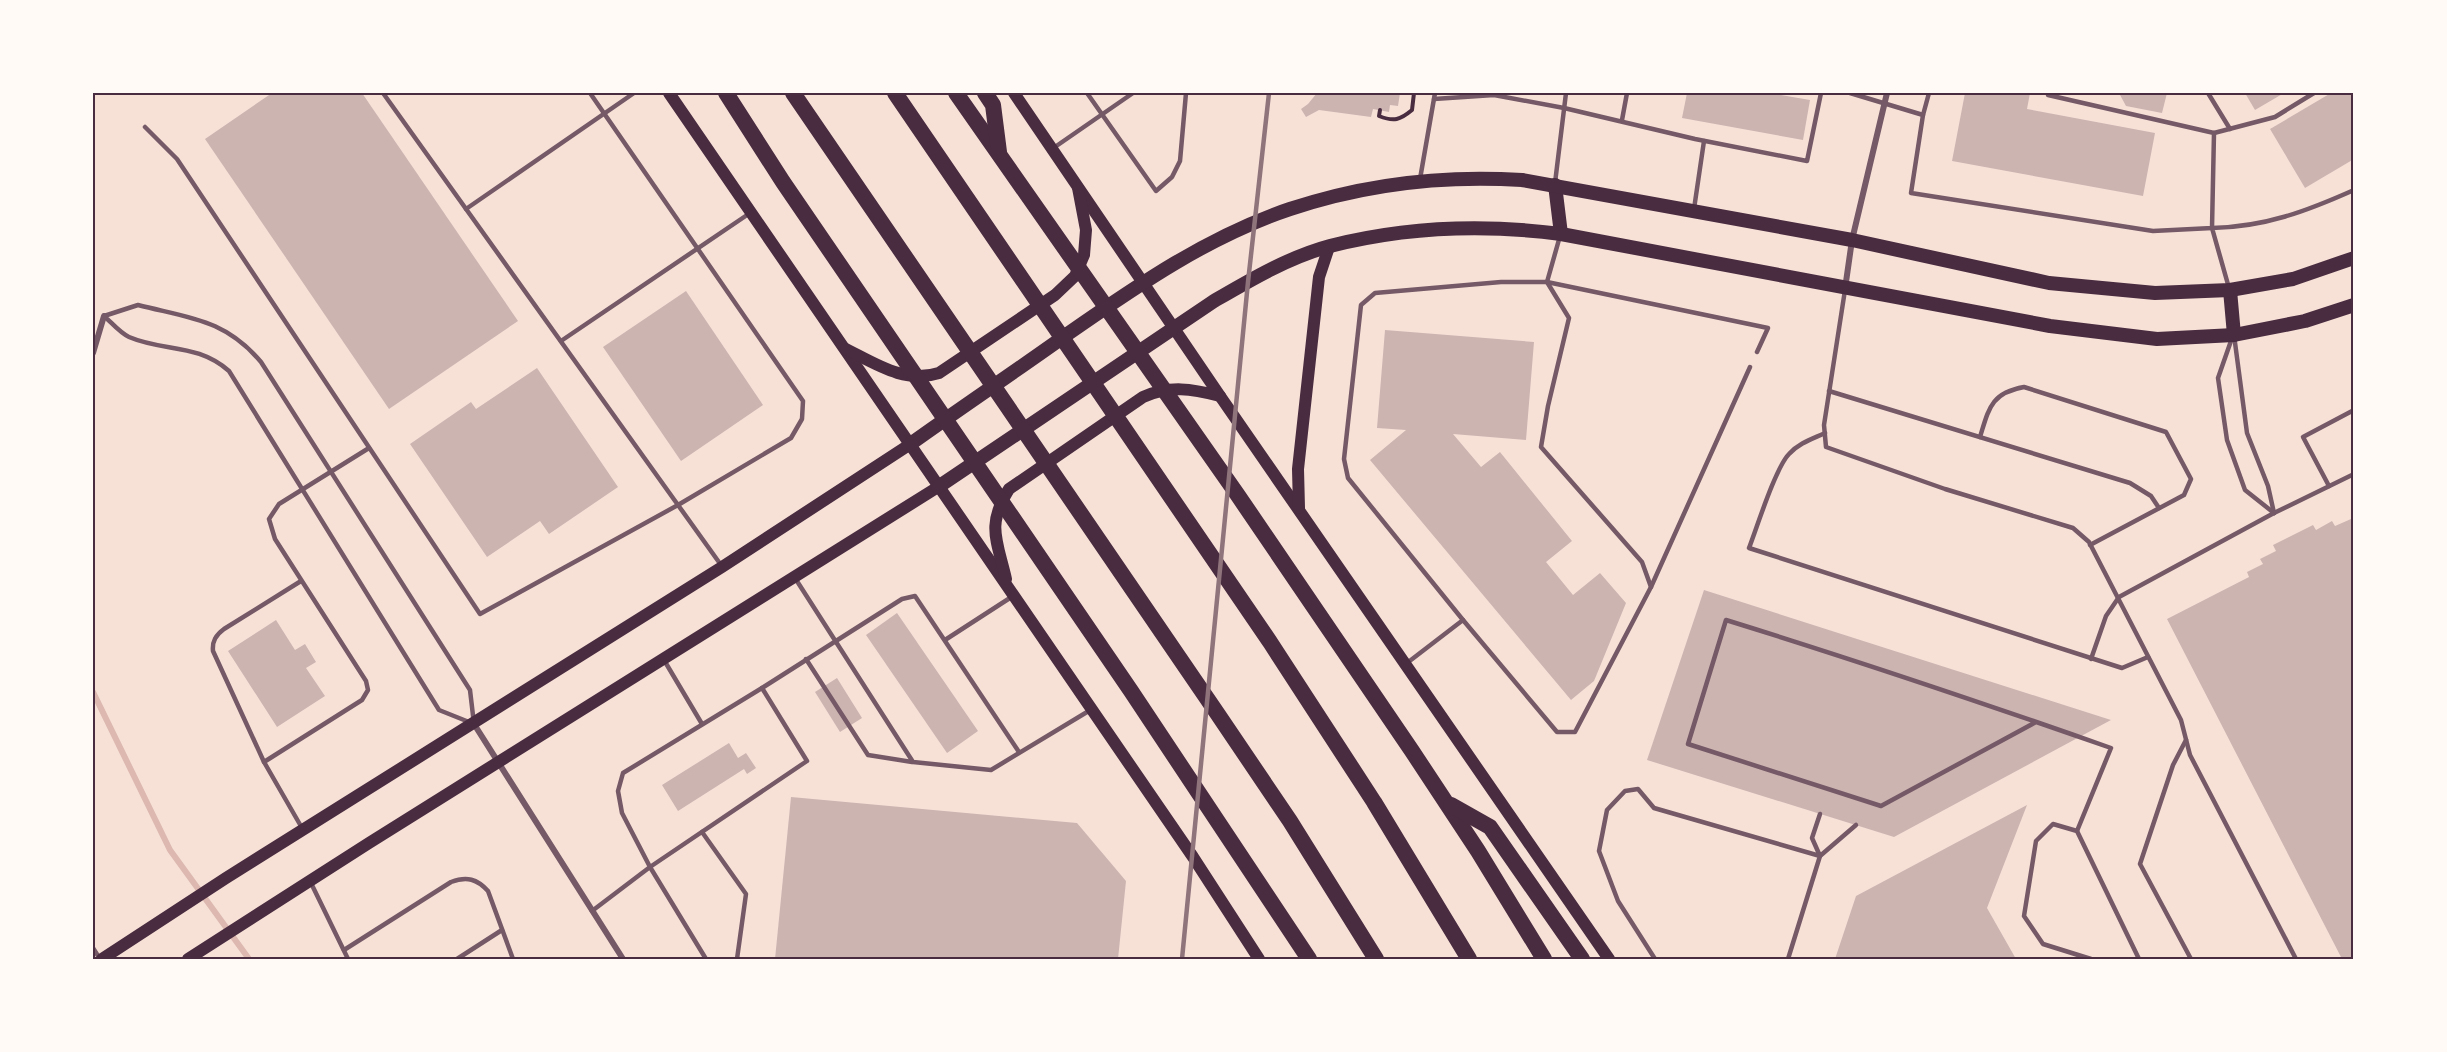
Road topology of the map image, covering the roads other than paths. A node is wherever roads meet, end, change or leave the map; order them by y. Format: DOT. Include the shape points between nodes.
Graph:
graph roads {
  1 [pos="383,93"];
  2 [pos="590,93"];
  3 [pos="634,93"];
  4 [pos="669,93"];
  5 [pos="726,93"];
  6 [pos="793,93"];
  7 [pos="895,93"];
  8 [pos="956,93"];
  9 [pos="985,93"];
  10 [pos="1014,93"];
  11 [pos="1087,93"];
  12 [pos="1133,93"];
  13 [pos="1186,93"];
  14 [pos="1566,93"];
  15 [pos="1628,93"];
  16 [pos="1821,93"];
  17 [pos="1850,93"];
  18 [pos="1887,93"];
  19 [pos="1929,93"];
  20 [pos="2048,93"];
  21 [pos="2208,93"];
  22 [pos="2314,93"];
  23 [pos="1494,94"];
  24 [pos="1434,96"];
  25 [pos="1884,104"];
  26 [pos="1564,108"];
  27 [pos="605,113"];
  28 [pos="1102,114"];
  29 [pos="1923,115"];
  30 [pos="1622,120"];
  31 [pos="145,127"];
  32 [pos="2229,129"];
  33 [pos="2214,133"];
  34 [pos="1704,141"];
  35 [pos="1052,149"];
  36 [pos="999,154"];
  37 [pos="1419,182"];
  38 [pos="1076,183"];
  39 [pos="1555,185"];
  40 [pos="2354,190"];
  41 [pos="466,209"];
  42 [pos="1694,210"];
  43 [pos="751,212"];
  44 [pos="2212,228"];
  45 [pos="1561,234"];
  46 [pos="1852,240"];
  47 [pos="1329,246"];
  48 [pos="698,248"];
  49 [pos="2354,258"];
  50 [pos="1143,282"];
  51 [pos="1547,282"];
  52 [pos="1845,289"];
  53 [pos="2229,290"];
  54 [pos="2354,305"];
  55 [pos="104,316"];
  56 [pos="1174,328"];
  57 [pos="2234,335"];
  58 [pos="561,341"];
  59 [pos="845,349"];
  60 [pos="1757,352"];
  61 [pos="93,353"];
  62 [pos="1750,368"];
  63 [pos="1829,391"];
  64 [pos="1220,396"];
  65 [pos="2354,410"];
  66 [pos="1825,433"];
  67 [pos="1980,437"];
  68 [pos="909,445"];
  69 [pos="369,448"];
  70 [pos="331,472"];
  71 [pos="2354,474"];
  72 [pos="2329,486"];
  73 [pos="938,487"];
  74 [pos="302,488"];
  75 [pos="678,505"];
  76 [pos="2159,508"];
  77 [pos="1299,510"];
  78 [pos="2274,513"];
  79 [pos="2090,545"];
  80 [pos="722,567"];
  81 [pos="795,578"];
  82 [pos="301,581"];
  83 [pos="1651,587"];
  84 [pos="1010,591"];
  85 [pos="2119,597"];
  86 [pos="1463,620"];
  87 [pos="835,640"];
  88 [pos="945,640"];
  89 [pos="2148,657"];
  90 [pos="2091,658"];
  91 [pos="807,659"];
  92 [pos="664,660"];
  93 [pos="1405,664"];
  94 [pos="762,688"];
  95 [pos="1092,709"];
  96 [pos="2036,722"];
  97 [pos="474,724"];
  98 [pos="702,724"];
  99 [pos="2186,740"];
  100 [pos="1019,752"];
  101 [pos="264,762"];
  102 [pos="498,762"];
  103 [pos="913,762"];
  104 [pos="1448,803"];
  105 [pos="1820,814"];
  106 [pos="1856,825"];
  107 [pos="303,830"];
  108 [pos="2077,831"];
  109 [pos="702,832"];
  110 [pos="1820,856"];
  111 [pos="650,867"];
  112 [pos="310,881"];
  113 [pos="592,911"];
  114 [pos="502,930"];
  115 [pos="93,948"];
  116 [pos="344,950"];
  117 [pos="191,957"];
  118 [pos="101,959"];
  119 [pos="348,959"];
  120 [pos="457,959"];
  121 [pos="513,959"];
  122 [pos="622,959"];
  123 [pos="706,959"];
  124 [pos="737,959"];
  125 [pos="1259,959"];
  126 [pos="1309,959"];
  127 [pos="1376,959"];
  128 [pos="1469,959"];
  129 [pos="1544,959"];
  130 [pos="1582,959"];
  131 [pos="1609,959"];
  132 [pos="1655,959"];
  133 [pos="1788,959"];
  134 [pos="2091,959"];
  135 [pos="2139,959"];
  136 [pos="2191,959"];
  137 [pos="2296,959"];
  1 -- 41 [label="lane"];
  2 -- 27 [label="lane"];
  3 -- 27 [label="lane"];
  4 -- 43 [label="main road"];
  5 -- 126 [label="highway"];
  6 -- 127 [label="highway" via="1218,712"];
  7 -- 128 [label="highway" via="1270,642 1392,830"];
  8 -- 36 [label="highway"];
  9 -- 36 [label="highway" via="993,105"];
  10 -- 35 [label="main road"];
  11 -- 28 [label="lane"];
  12 -- 28 [label="lane"];
  13 -- 28 [label="lane" via="1180,161 1172,177 1156,191"];
  14 -- 26 [label="lane"];
  15 -- 30 [label="lane"];
  16 -- 34 [label="lane" via="1807,161"];
  17 -- 25 [label="lane"];
  18 -- 25 [label="street"];
  19 -- 29 [label="lane"];
  20 -- 33 [label="lane"];
  21 -- 32 [label="lane"];
  22 -- 32 [label="lane" via="2275,117"];
  23 -- 24 [label="lane"];
  23 -- 26 [label="lane"];
  24 -- 37 [label="lane"];
  25 -- 29 [label="lane"];
  25 -- 46 [label="street"];
  26 -- 30 [label="lane"];
  26 -- 39 [label="lane"];
  27 -- 41 [label="lane"];
  27 -- 48 [label="lane"];
  28 -- 35 [label="lane"];
  29 -- 44 [label="lane" via="1911,193 2153,231"];
  30 -- 34 [label="lane"];
  31 -- 69 [label="lane" via="177,159"];
  32 -- 33 [label="lane"];
  33 -- 44 [label="lane"];
  34 -- 42 [label="lane"];
  35 -- 38 [label="main road"];
  36 -- 104 [label="highway"];
  37 -- 39 [label="main road" via="1478,177"];
  37 -- 50 [label="main road" via="1377,187 1289,209 1218,239"];
  38 -- 50 [label="main road"];
  38 -- 59 [label="main road" via="1086,230 1084,255 1075,276 1055,295 939,373 925,377 889,370"];
  39 -- 42 [label="main road"];
  39 -- 45 [label="main road"];
  40 -- 44 [label="lane" via="2271,221 2244,228"];
  41 -- 58 [label="lane"];
  42 -- 46 [label="main road"];
  43 -- 48 [label="lane"];
  43 -- 59 [label="main road"];
  44 -- 53 [label="lane"];
  45 -- 47 [label="main road" via="1515,228 1422,230"];
  45 -- 51 [label="lane"];
  45 -- 52 [label="main road"];
  46 -- 52 [label="street"];
  46 -- 53 [label="main road" via="2049,283 2155,293"];
  47 -- 56 [label="main road" via="1248,282"];
  47 -- 77 [label="main road" via="1318,277 1298,468"];
  48 -- 58 [label="lane"];
  48 -- 75 [label="lane" via="803,401 802,419 791,438"];
  49 -- 53 [label="main road" via="2293,279"];
  50 -- 56 [label="main road"];
  50 -- 68 [label="main road"];
  51 -- 60 [label="lane" via="1768,328"];
  51 -- 83 [label="lane" via="1569,318 1541,447 1642,562"];
  51 -- 86 [label="lane" via="1375,293 1361,305 1344,459 1348,478"];
  52 -- 57 [label="main road" via="2050,326 2157,339"];
  52 -- 63 [label="lane"];
  53 -- 57 [label="main road"];
  54 -- 57 [label="main road" via="2305,321"];
  55 -- 61 [label="street"];
  55 -- 70 [label="lane" via="138,305 209,322 236,337 261,362"];
  55 -- 74 [label="lane" via="127,337 202,354 229,371"];
  56 -- 64 [label="main road"];
  56 -- 73 [label="main road"];
  57 -- 78 [label="lane" via="2247,433"];
  57 -- 78 [label="lane" via="2218,378 2227,440 2245,490"];
  58 -- 75 [label="lane"];
  59 -- 68 [label="main road"];
  62 -- 83 [label="lane"];
  63 -- 66 [label="lane"];
  63 -- 67 [label="lane"];
  64 -- 77 [label="main road"];
  64 -- 84 [label="main road" via="1179,388 1143,397 1009,489 993,526"];
  65 -- 72 [label="lane" via="2303,437"];
  66 -- 79 [label="lane" via="1826,447 2073,528"];
  66 -- 90 [label="lane" via="1802,442 1787,454 1749,548"];
  67 -- 76 [label="lane" via="2130,483 2151,496"];
  67 -- 76 [label="lane" via="1998,396 2025,387 2166,432 2191,479 2184,495"];
  68 -- 73 [label="main road"];
  68 -- 80 [label="main road"];
  69 -- 70 [label="lane"];
  69 -- 75 [label="lane" via="480,614"];
  70 -- 74 [label="lane"];
  70 -- 97 [label="lane" via="470,690"];
  71 -- 72 [label="lane"];
  72 -- 78 [label="lane"];
  73 -- 81 [label="main road"];
  73 -- 84 [label="main road"];
  74 -- 82 [label="lane" via="279,504 269,519 275,539"];
  74 -- 97 [label="lane" via="440,710"];
  75 -- 80 [label="lane"];
  76 -- 79 [label="lane"];
  77 -- 93 [label="main road"];
  78 -- 85 [label="lane"];
  79 -- 85 [label="lane"];
  80 -- 97 [label="main road"];
  81 -- 87 [label="lane"];
  81 -- 92 [label="main road"];
  82 -- 101 [label="lane" via="224,629 213,644"];
  82 -- 101 [label="lane" via="366,681 368,690 362,700"];
  83 -- 86 [label="lane" via="1575,732 1557,732"];
  84 -- 88 [label="lane"];
  84 -- 95 [label="main road"];
  85 -- 89 [label="lane"];
  85 -- 90 [label="lane" via="2106,616"];
  86 -- 93 [label="lane"];
  87 -- 88 [label="lane" via="902,599 915,596"];
  87 -- 91 [label="lane"];
  87 -- 103 [label="lane"];
  88 -- 100 [label="lane"];
  89 -- 90 [label="lane" via="2122,668"];
  89 -- 99 [label="lane" via="2181,720"];
  91 -- 94 [label="lane"];
  91 -- 103 [label="lane" via="868,755"];
  92 -- 98 [label="lane"];
  92 -- 102 [label="main road"];
  93 -- 131 [label="main road"];
  94 -- 98 [label="lane"];
  94 -- 109 [label="lane" via="807,761"];
  95 -- 100 [label="lane"];
  95 -- 125 [label="main road"];
  96 -- 96 [label="lane" via="1881,806 1688,744 1726,620"];
  96 -- 108 [label="lane" via="2111,747"];
  97 -- 102 [label="street"];
  97 -- 107 [label="main road"];
  98 -- 111 [label="lane" via="623,773 618,791 622,813"];
  99 -- 136 [label="lane" via="2173,765 2140,864"];
  99 -- 137 [label="lane" via="2190,755"];
  100 -- 103 [label="lane" via="990,770"];
  101 -- 107 [label="lane"];
  102 -- 112 [label="main road"];
  102 -- 113 [label="street"];
  104 -- 129 [label="highway"];
  104 -- 130 [label="highway" via="1491,827"];
  105 -- 110 [label="lane" via="1812,838"];
  106 -- 110 [label="lane"];
  107 -- 118 [label="main road"];
  108 -- 134 [label="lane" via="2053,824 2036,841 2024,916 2043,944"];
  108 -- 135 [label="lane"];
  109 -- 111 [label="lane"];
  109 -- 124 [label="lane" via="746,894"];
  110 -- 132 [label="lane" via="1654,808 1638,789 1625,791 1607,810 1599,852 1618,900"];
  110 -- 133 [label="lane"];
  111 -- 113 [label="lane"];
  111 -- 123 [label="lane"];
  112 -- 116 [label="lane"];
  112 -- 117 [label="main road"];
  113 -- 122 [label="street"];
  114 -- 116 [label="lane" via="488,891 471,878 460,878"];
  114 -- 120 [label="lane"];
  114 -- 121 [label="lane"];
  115 -- 118 [label="lane"];
  116 -- 119 [label="lane"];
}
